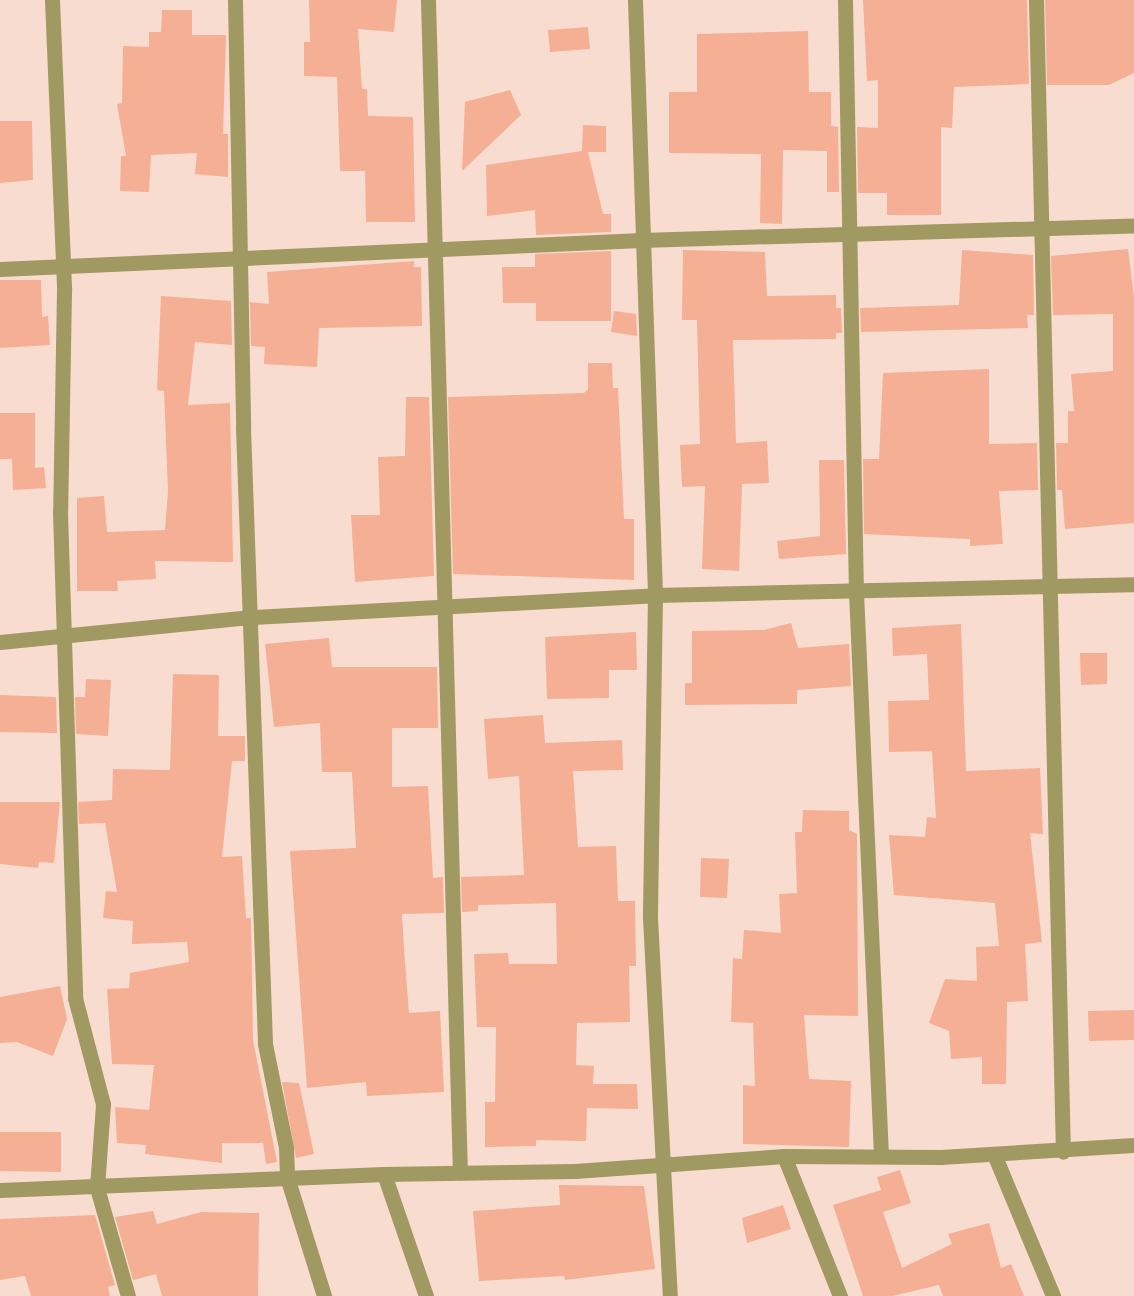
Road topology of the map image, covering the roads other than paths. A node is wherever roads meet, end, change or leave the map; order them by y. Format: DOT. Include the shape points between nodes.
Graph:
graph roads {
  1 [pos="52,0"];
  2 [pos="235,0"];
  3 [pos="428,0"];
  4 [pos="635,0"];
  5 [pos="845,0"];
  6 [pos="1036,0"];
  7 [pos="1134,225"];
  8 [pos="1042,228"];
  9 [pos="850,236"];
  10 [pos="641,240"];
  11 [pos="436,251"];
  12 [pos="240,259"];
  13 [pos="63,266"];
  14 [pos="0,269"];
  15 [pos="1134,584"];
  16 [pos="1048,586"];
  17 [pos="856,592"];
  18 [pos="655,595"];
  19 [pos="443,609"];
  20 [pos="252,617"];
  21 [pos="67,636"];
  22 [pos="0,642"];
  23 [pos="1134,1145"];
  24 [pos="1063,1152"];
  25 [pos="994,1154"];
  26 [pos="881,1155"];
  27 [pos="784,1156"];
  28 [pos="666,1165"];
  29 [pos="460,1173"];
  30 [pos="384,1174"];
  31 [pos="287,1177"];
  32 [pos="97,1188"];
  33 [pos="0,1190"];
  34 [pos="128,1296"];
  35 [pos="324,1296"];
  36 [pos="426,1296"];
  37 [pos="670,1296"];
  38 [pos="840,1296"];
  39 [pos="1052,1296"];
  1 -- 13 [label="street"];
  2 -- 12 [label="street"];
  3 -- 11 [label="street"];
  4 -- 10 [label="street"];
  5 -- 9 [label="street"];
  6 -- 8 [label="street"];
  7 -- 8 [label="street"];
  8 -- 9 [label="street"];
  8 -- 16 [label="street"];
  9 -- 10 [label="street"];
  9 -- 17 [label="street"];
  10 -- 11 [label="street"];
  10 -- 18 [label="street"];
  11 -- 12 [label="street"];
  11 -- 19 [label="street"];
  12 -- 13 [label="street"];
  12 -- 20 [label="street"];
  13 -- 14 [label="street"];
  13 -- 21 [label="street" via="60,512"];
  15 -- 16 [label="street"];
  16 -- 17 [label="street"];
  16 -- 24 [label="street"];
  17 -- 18 [label="street"];
  17 -- 26 [label="street"];
  18 -- 19 [label="street"];
  18 -- 28 [label="street" via="650,918"];
  19 -- 20 [label="street"];
  19 -- 29 [label="street"];
  20 -- 21 [label="street"];
  20 -- 31 [label="street" via="265,1044 286,1147"];
  21 -- 22 [label="street"];
  21 -- 32 [label="street" via="75,998 103,1104"];
  23 -- 24 [label="street"];
  24 -- 25 [label="street"];
  25 -- 26 [label="street"];
  25 -- 39 [label="street"];
  26 -- 27 [label="street"];
  27 -- 28 [label="street"];
  27 -- 38 [label="street"];
  28 -- 29 [label="street"];
  28 -- 37 [label="street"];
  29 -- 30 [label="street"];
  30 -- 31 [label="street"];
  30 -- 36 [label="street"];
  31 -- 32 [label="street"];
  31 -- 35 [label="street"];
  32 -- 33 [label="street"];
  32 -- 34 [label="street"];
}
